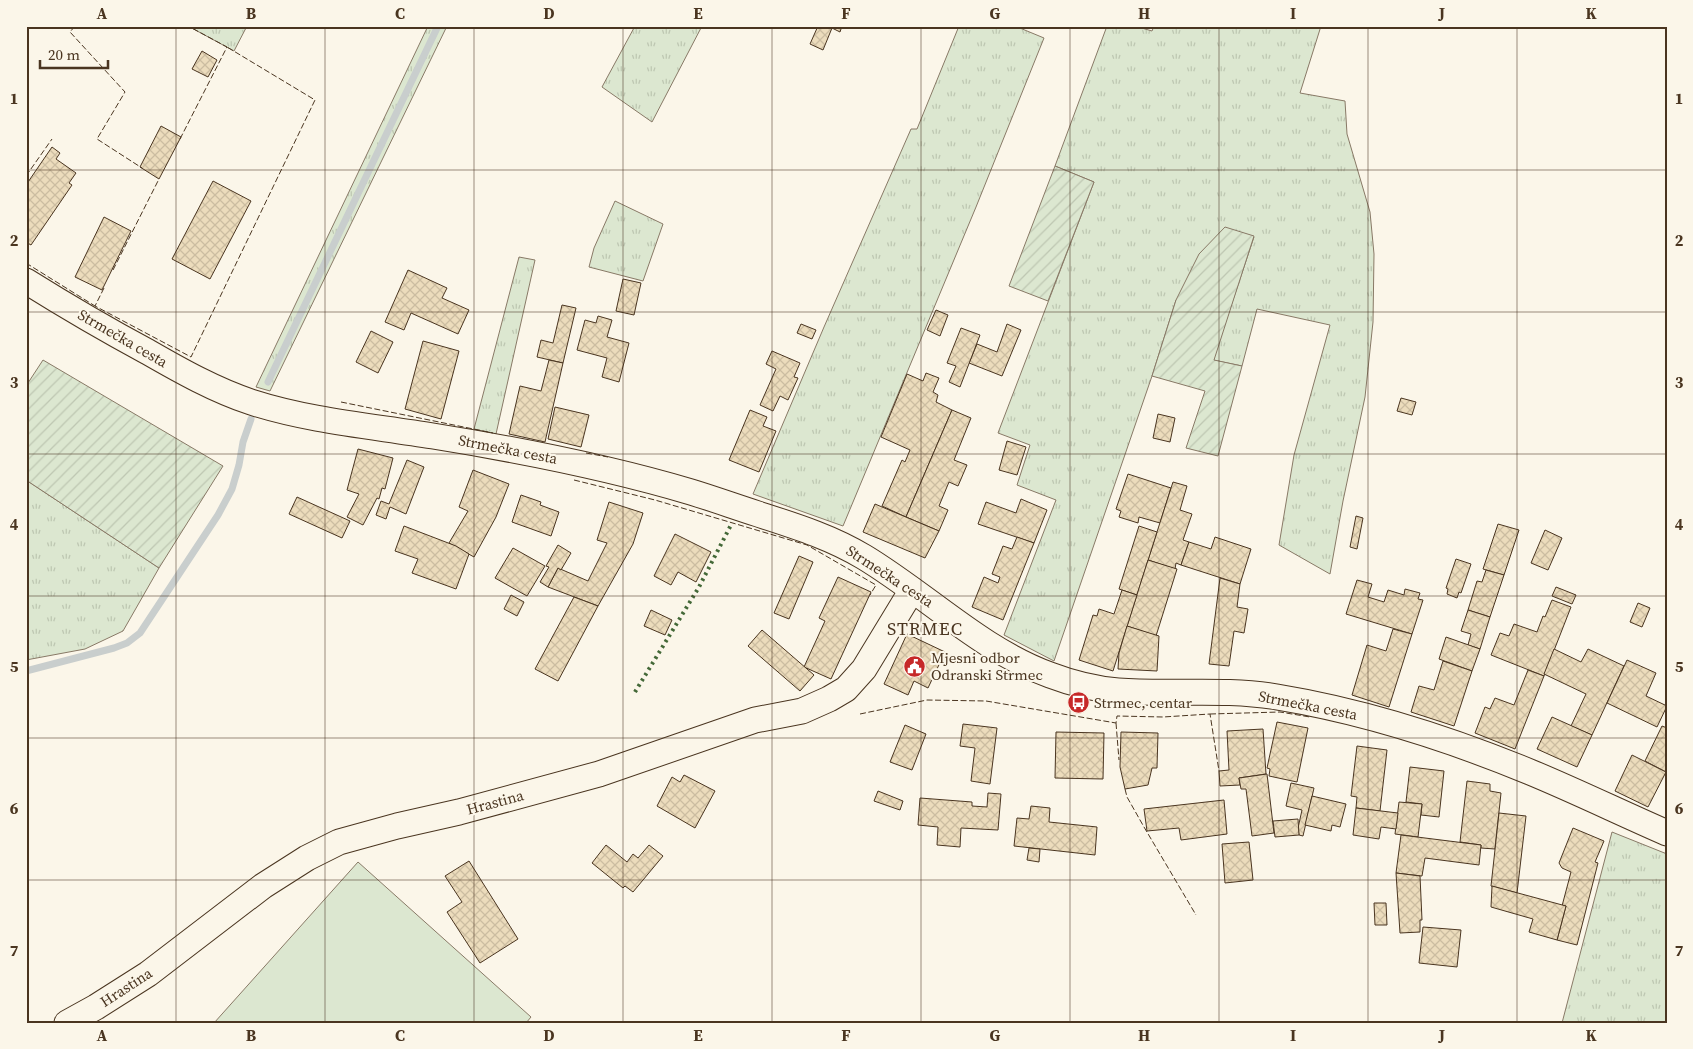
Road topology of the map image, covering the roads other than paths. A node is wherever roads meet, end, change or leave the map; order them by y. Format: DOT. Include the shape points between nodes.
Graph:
graph roads {
  1 [pos="26,281"];
  2 [pos="912,590"];
  3 [pos="1667,833"];
  4 [pos="67,1023"];
  1 -- 2 [label="street, Strmečka cesta" via="179,370 247,401 311,417 552,457 689,492 813,532 867,559"];
  2 -- 3 [label="street, Strmečka cesta" via="978,637 1026,665 1055,677 1114,691 1263,694 1320,705 1418,732 1528,771"];
  2 -- 4 [label="street, Hrastina" via="864,668 846,689 829,699 802,711 755,720 599,774 339,842 263,886 148,974"];
}
